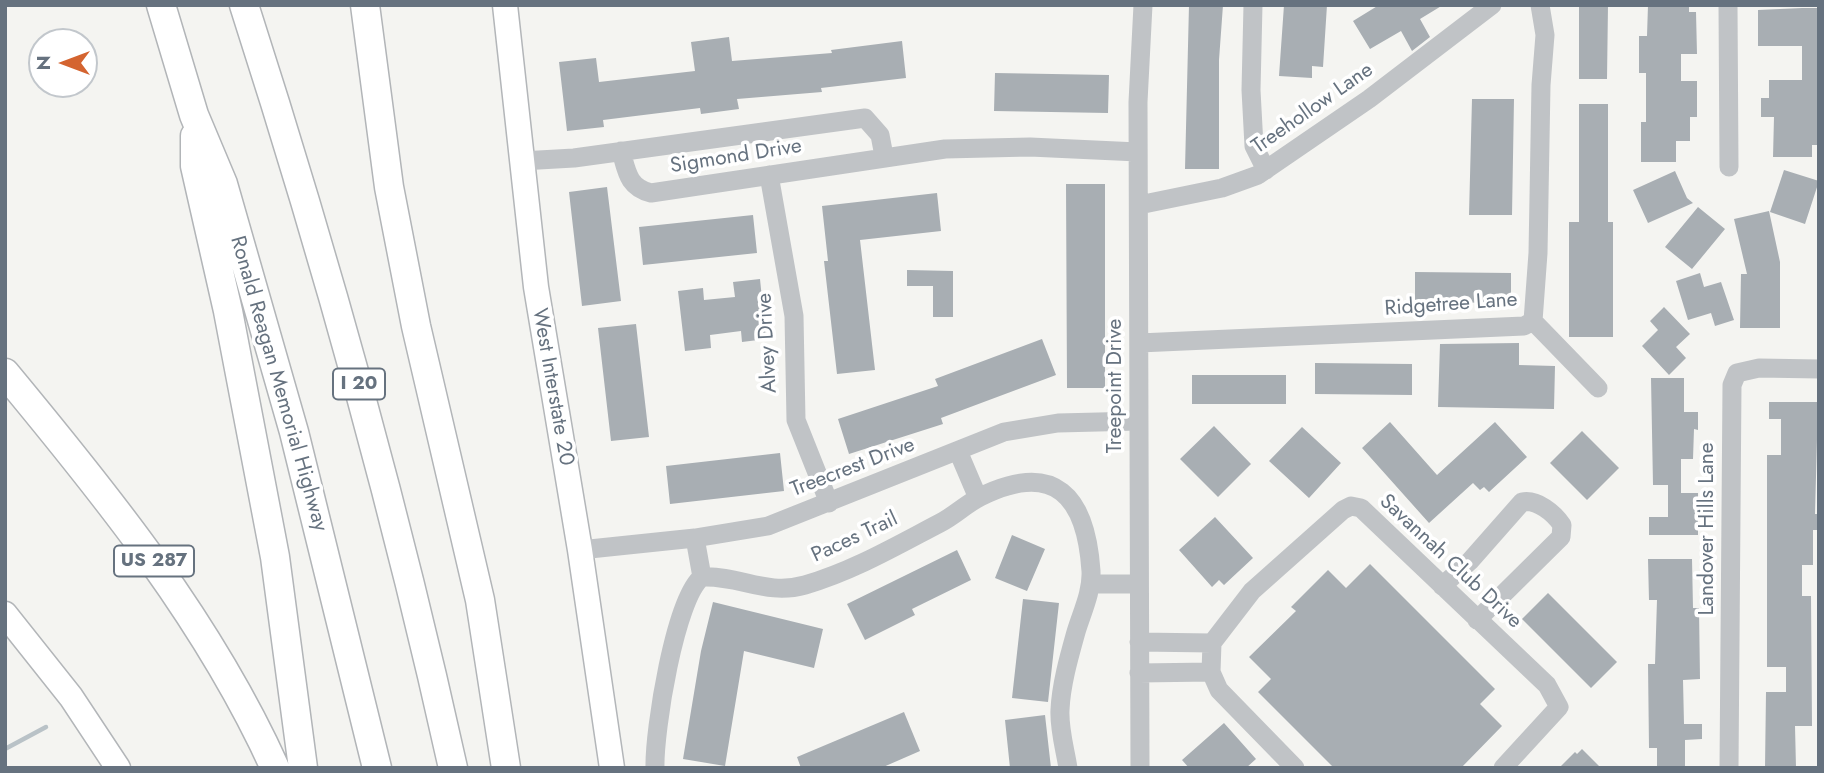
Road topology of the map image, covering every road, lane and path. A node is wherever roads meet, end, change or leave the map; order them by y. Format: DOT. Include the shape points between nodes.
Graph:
graph roads {
  1 [pos="161,5"];
  2 [pos="244,5"];
  3 [pos="365,5"];
  4 [pos="505,5"];
  5 [pos="1143,5"];
  6 [pos="1253,5"];
  7 [pos="1492,5"];
  8 [pos="1540,5"];
  9 [pos="1728,5"];
  10 [pos="194,115"];
  11 [pos="621,151"];
  12 [pos="1138,152"];
  13 [pos="884,156"];
  14 [pos="521,161"];
  15 [pos="1729,167"];
  16 [pos="1266,170"];
  17 [pos="769,175"];
  18 [pos="1139,205"];
  19 [pos="1533,321"];
  20 [pos="1139,343"];
  21 [pos="1819,369"];
  22 [pos="5,373"];
  23 [pos="1598,388"];
  24 [pos="1139,421"];
  25 [pos="958,451"];
  26 [pos="978,498"];
  27 [pos="830,503"];
  28 [pos="695,538"];
  29 [pos="580,550"];
  30 [pos="702,577"];
  31 [pos="1091,583"];
  32 [pos="1139,584"];
  33 [pos="1442,586"];
  34 [pos="6,617"];
  35 [pos="1477,620"];
  36 [pos="1139,642"];
  37 [pos="1212,643"];
  38 [pos="1211,672"];
  39 [pos="1139,673"];
  40 [pos="118,768"];
  41 [pos="275,768"];
  42 [pos="303,768"];
  43 [pos="377,768"];
  44 [pos="453,768"];
  45 [pos="506,768"];
  46 [pos="612,768"];
  47 [pos="654,768"];
  48 [pos="1068,768"];
  49 [pos="1139,768"];
  50 [pos="1295,768"];
  51 [pos="1503,768"];
  52 [pos="1729,768"];
  1 -- 10 [label="highway, Ronald Reagan Memorial Highway"];
  2 -- 44 [label="highway, I 20" via="368,417"];
  3 -- 45 [label="highway" via="389,187 416,326 480,600"];
  4 -- 14 [label="main road, West Interstate 20"];
  5 -- 12 [label="street, Treepoint Drive"];
  6 -- 16 [label="street" via="1254,146"];
  7 -- 16 [label="street, Treehollow Lane"];
  8 -- 19 [label="street, Ridgetree Lane" via="1545,35"];
  9 -- 15 [label="street"];
  10 -- 42 [label="highway" via="195,166 275,557"];
  10 -- 43 [label="highway, Ronald Reagan Memorial Highway" via="223,184 294,432"];
  11 -- 13 [label="street, Sigmond Drive" via="865,118 880,135"];
  11 -- 14 [label="street, Sigmond Drive"];
  11 -- 17 [label="street, Sigmond Drive" via="632,184 651,193"];
  12 -- 13 [label="street, Sigmond Drive" via="1002,146"];
  12 -- 18 [label="street, Treepoint Drive"];
  13 -- 17 [label="street, Sigmond Drive"];
  14 -- 29 [label="main road, West Interstate 20" via="536,288"];
  16 -- 18 [label="street, Treehollow Lane" via="1222,188"];
  17 -- 27 [label="street, Alvey Drive" via="794,316 796,420"];
  18 -- 20 [label="street, Treepoint Drive"];
  19 -- 20 [label="street, Ridgetree Lane" via="1524,326"];
  19 -- 23 [label="street"];
  20 -- 24 [label="street, Treepoint Drive"];
  21 -- 52 [label="street, Landover Hills Lane" via="1759,368 1737,373 1732,385"];
  22 -- 41 [label="highway, US 287" via="152,558 247,705"];
  24 -- 25 [label="street, Treecrest Drive" via="1033,425"];
  24 -- 32 [label="street, Treepoint Drive"];
  25 -- 26 [label="street"];
  25 -- 27 [label="street, Treecrest Drive"];
  26 -- 30 [label="street, Paces Trail" via="844,572 806,585 783,590"];
  26 -- 31 [label="street, Paces Trail" via="1030,482 1052,486 1067,495 1078,507 1087,534"];
  27 -- 28 [label="street, Treecrest Drive" via="768,526"];
  28 -- 29 [label="street, Treecrest Drive"];
  28 -- 30 [label="street"];
  29 -- 46 [label="main road, West Interstate 20"];
  30 -- 47 [label="street" via="688,594 673,651 654,745"];
  31 -- 32 [label="street"];
  31 -- 48 [label="street, Paces Trail" via="1060,710"];
  32 -- 36 [label="street, Treepoint Drive"];
  33 -- 35 [label="street, Savannah Club Drive"];
  33 -- 35 [label="street" via="1522,502 1539,505 1558,518 1561,537"];
  33 -- 37 [label="street, Savannah Club Drive" via="1368,512 1351,506 1252,591"];
  34 -- 40 [label="main road" via="71,697"];
  35 -- 51 [label="street, Savannah Club Drive" via="1547,685 1559,707"];
  36 -- 37 [label="street"];
  36 -- 39 [label="street, Treepoint Drive"];
  37 -- 38 [label="street"];
  38 -- 39 [label="street"];
  38 -- 50 [label="street" via="1219,690"];
  39 -- 49 [label="street, Treepoint Drive"];
}
